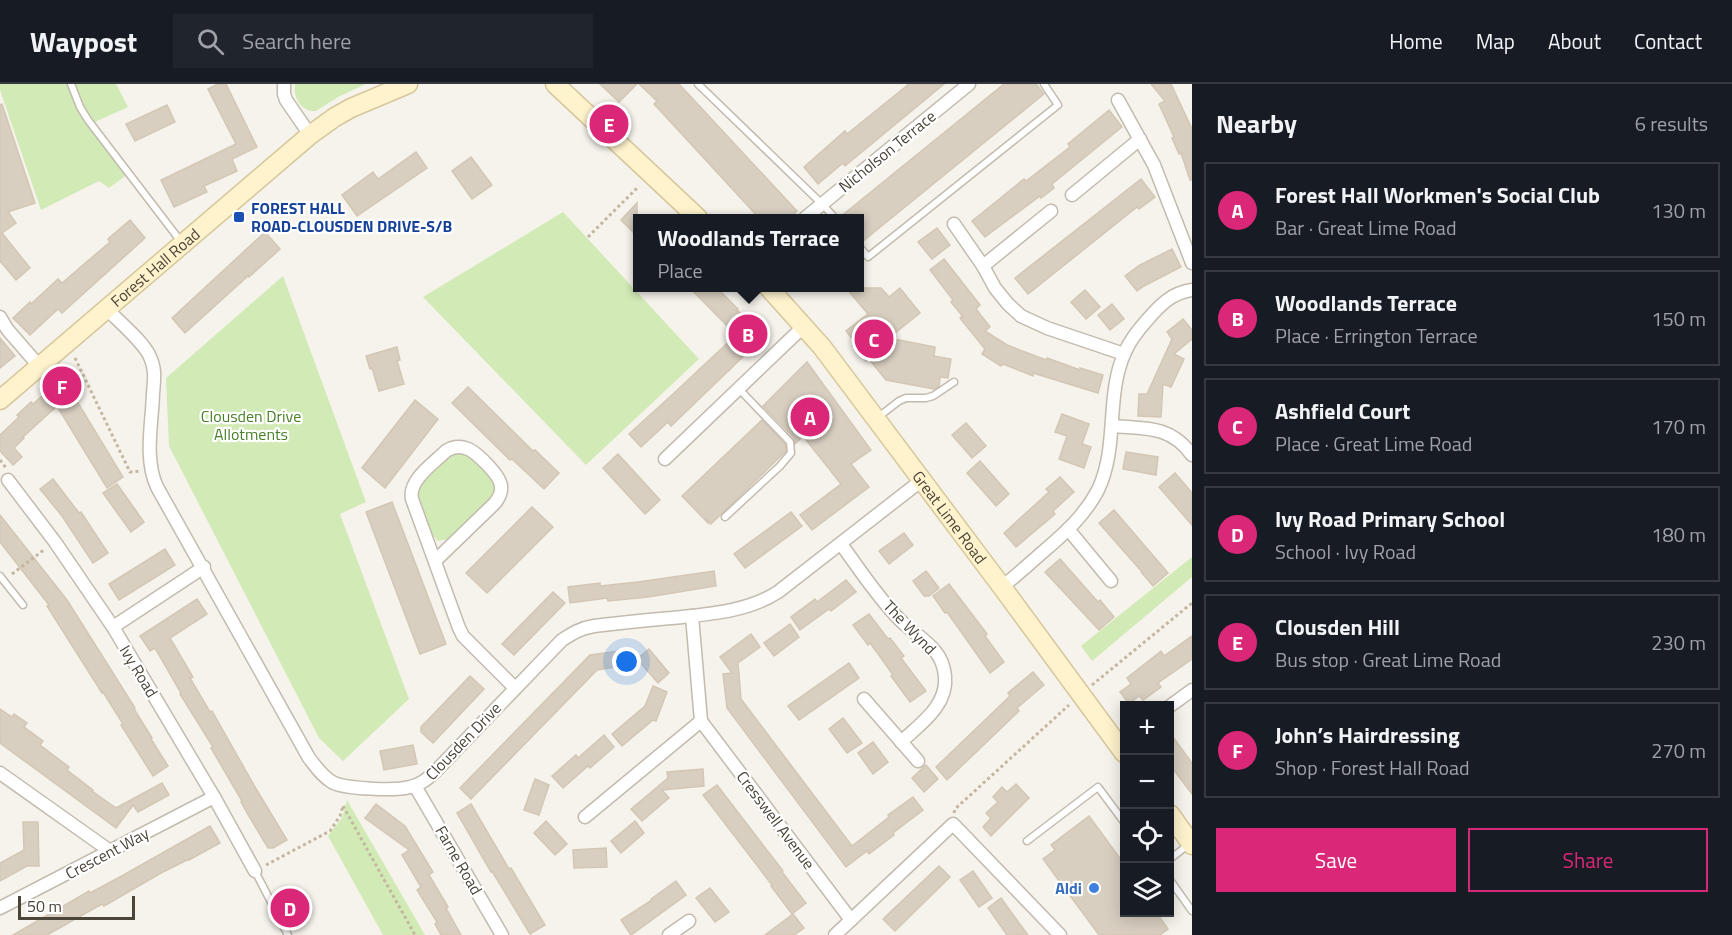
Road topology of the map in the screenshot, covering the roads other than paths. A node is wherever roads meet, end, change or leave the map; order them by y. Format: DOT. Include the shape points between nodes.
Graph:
graph roads {
  1 [pos="71,84"];
  2 [pos="284,84"];
  3 [pos="408,84"];
  4 [pos="555,84"];
  5 [pos="576,84"];
  6 [pos="698,84"];
  7 [pos="969,84"];
  8 [pos="1044,84"];
  9 [pos="1118,100"];
  10 [pos="580,108"];
  11 [pos="310,135"];
  12 [pos="1140,139"];
  13 [pos="1072,195"];
  14 [pos="822,204"];
  15 [pos="1051,212"];
  16 [pos="693,214"];
  17 [pos="811,214"];
  18 [pos="831,214"];
  19 [pos="954,224"];
  20 [pos="182,243"];
  21 [pos="864,252"];
  22 [pos="1192,262"];
  23 [pos="983,266"];
  24 [pos="1192,290"];
  25 [pos="773,292"];
  26 [pos="106,308"];
  27 [pos="0,317"];
  28 [pos="804,326"];
  29 [pos="1124,354"];
  30 [pos="39,366"];
  31 [pos="954,382"];
  32 [pos="740,389"];
  33 [pos="0,400"];
  34 [pos="877,419"];
  35 [pos="1112,426"];
  36 [pos="1192,456"];
  37 [pos="665,459"];
  38 [pos="8,480"];
  39 [pos="922,480"];
  40 [pos="725,517"];
  41 [pos="1068,529"];
  42 [pos="841,544"];
  43 [pos="435,561"];
  44 [pos="204,567"];
  45 [pos="2,578"];
  46 [pos="1111,581"];
  47 [pos="1002,587"];
  48 [pos="23,605"];
  49 [pos="692,616"];
  50 [pos="113,627"];
  51 [pos="515,688"];
  52 [pos="1192,690"];
  53 [pos="864,699"];
  54 [pos="1174,703"];
  55 [pos="701,721"];
  56 [pos="901,742"];
  57 [pos="1120,743"];
  58 [pos="918,760"];
  59 [pos="0,773"];
  60 [pos="415,786"];
  61 [pos="214,797"];
  62 [pos="1120,816"];
  63 [pos="585,818"];
  64 [pos="1174,820"];
  65 [pos="1027,841"];
  66 [pos="1191,844"];
  67 [pos="110,851"];
  68 [pos="1174,856"];
  69 [pos="255,871"];
  70 [pos="1174,886"];
  71 [pos="0,908"];
  72 [pos="1192,911"];
  73 [pos="851,920"];
  74 [pos="689,921"];
  75 [pos="839,933"];
  76 [pos="674,934"];
  77 [pos="288,935"];
  78 [pos="502,935"];
  79 [pos="1060,935"];
  1 -- 20 [label="lane" via="88,120"];
  2 -- 11 [label="street" via="286,100"];
  3 -- 11 [label="main road, Forest Hall Road" via="351,108"];
  4 -- 10 [label="main road"];
  5 -- 10 [label="main road"];
  6 -- 14 [label="lane"];
  7 -- 14 [label="street, Nicholson Terrace"];
  8 -- 21 [label="lane" via="1058,105 868,257"];
  9 -- 12 [label="street"];
  10 -- 16 [label="main road"];
  11 -- 20 [label="main road, Forest Hall Road"];
  12 -- 13 [label="street"];
  12 -- 22 [label="street"];
  14 -- 17 [label="street, Nicholson Terrace"];
  14 -- 18 [label="lane"];
  15 -- 23 [label="street"];
  19 -- 23 [label="street"];
  20 -- 26 [label="main road, Forest Hall Road"];
  23 -- 29 [label="street" via="995,288 1022,316"];
  24 -- 29 [label="street" via="1166,299 1140,328"];
  25 -- 28 [label="main road, Great Lime Road"];
  26 -- 30 [label="main road, Forest Hall Road"];
  26 -- 44 [label="street, Clousden Drive" via="152,360 151,470"];
  27 -- 30 [label="street"];
  28 -- 32 [label="street"];
  28 -- 34 [label="main road, Great Lime Road"];
  29 -- 35 [label="street" via="1116,381"];
  30 -- 33 [label="main road, Forest Hall Road"];
  31 -- 34 [label="lane" via="933,396 899,401"];
  32 -- 37 [label="street"];
  32 -- 40 [label="lane" via="790,442 791,453"];
  34 -- 39 [label="main road, Great Lime Road"];
  35 -- 36 [label="street" via="1170,435"];
  35 -- 41 [label="street" via="1101,482 1091,503"];
  38 -- 50 [label="street, Ivy Road"];
  39 -- 42 [label="street, Clousden Drive"];
  39 -- 47 [label="main road, Great Lime Road"];
  41 -- 46 [label="street"];
  41 -- 47 [label="street"];
  42 -- 49 [label="street, Clousden Drive" via="768,599 744,608"];
  42 -- 56 [label="street, The Wynd" via="890,609 936,653 944,670 940,702"];
  43 -- 43 [label="street" via="412,499 412,488 446,451 463,447 474,452 496,475 501,493"];
  43 -- 51 [label="street" via="463,636"];
  44 -- 50 [label="street"];
  44 -- 60 [label="street, Clousden Drive" via="309,758 323,776 346,786"];
  45 -- 48 [label="lane"];
  47 -- 57 [label="main road, Great Lime Road"];
  49 -- 51 [label="street, Clousden Drive" via="582,628 562,640"];
  49 -- 55 [label="street"];
  50 -- 61 [label="street, Ivy Road"];
  51 -- 60 [label="street, Clousden Drive" via="434,773"];
  52 -- 54 [label="street"];
  53 -- 56 [label="street"];
  55 -- 63 [label="street"];
  55 -- 73 [label="street, Cresswell Avenue"];
  56 -- 58 [label="street"];
  59 -- 67 [label="street"];
  60 -- 78 [label="street, Farne Road"];
  61 -- 67 [label="street, Crescent Way"];
  61 -- 69 [label="street, Ivy Road"];
  62 -- 65 [label="lane" via="1098,787"];
  64 -- 66 [label="main road"];
  66 -- 68 [label="lane"];
  67 -- 71 [label="street, Crescent Way"];
  69 -- 77 [label="lane"];
  70 -- 72 [label="lane"];
  73 -- 75 [label="street"];
  73 -- 79 [label="street" via="953,824"];
  74 -- 76 [label="street"];
}
